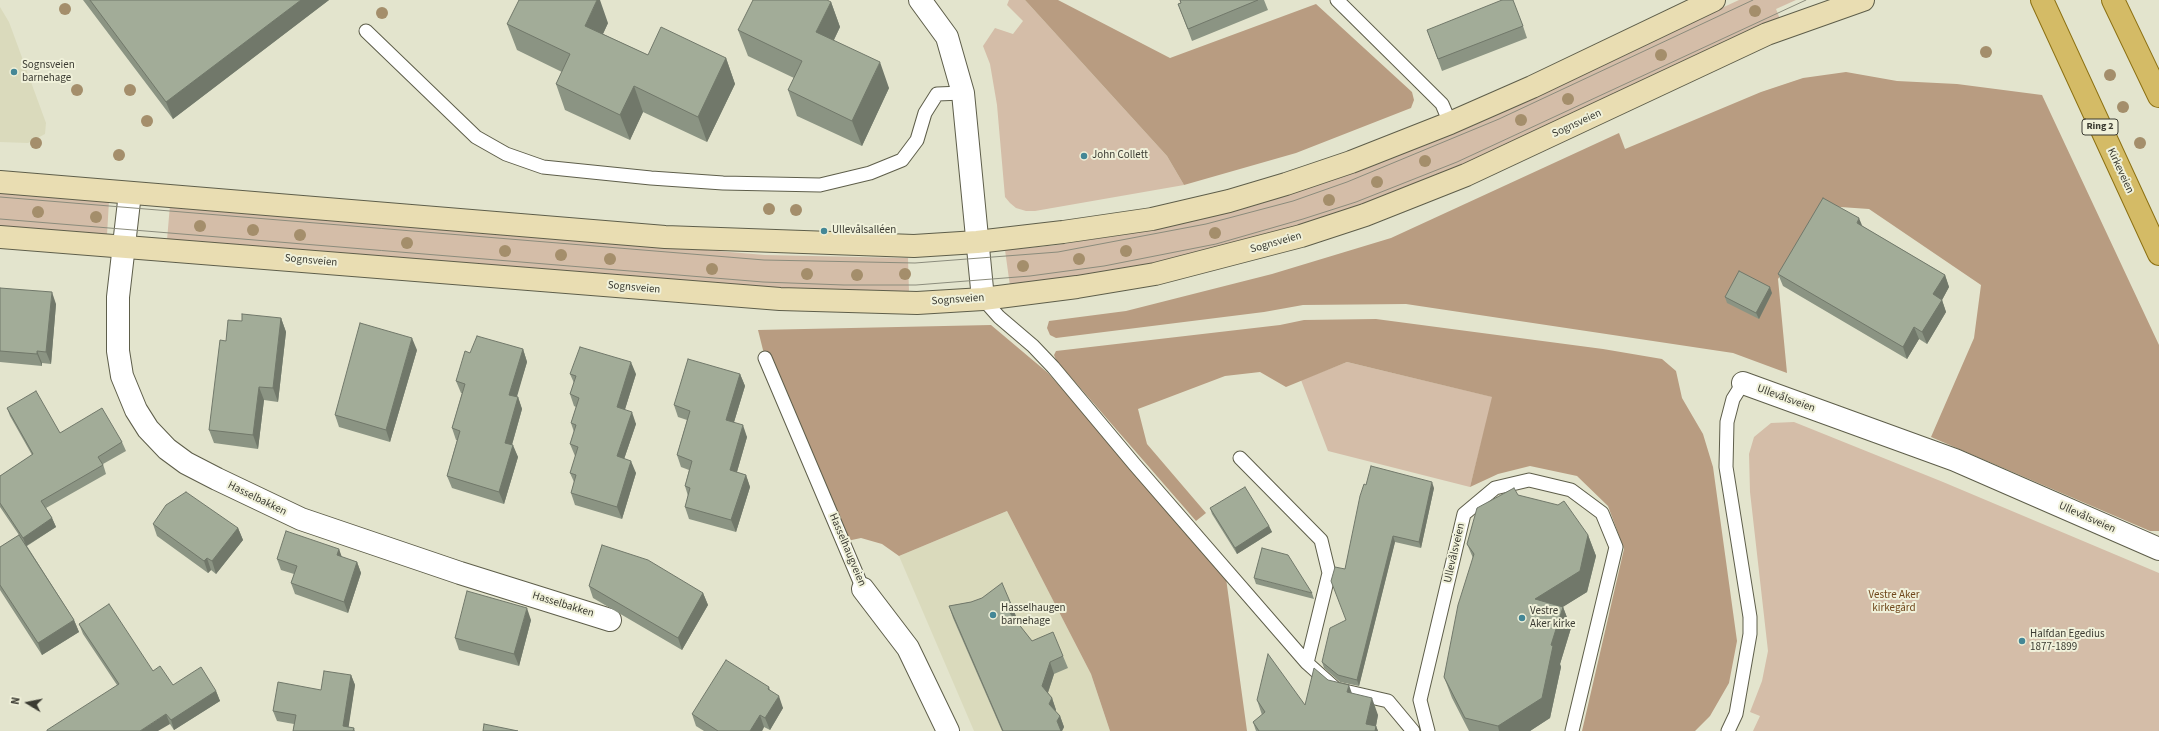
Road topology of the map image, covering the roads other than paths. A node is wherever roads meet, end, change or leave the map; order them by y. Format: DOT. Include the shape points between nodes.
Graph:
graph roads {
  1 [pos="920,0"];
  2 [pos="1337,0"];
  3 [pos="1714,0"];
  4 [pos="1863,0"];
  5 [pos="2042,0"];
  6 [pos="2113,0"];
  7 [pos="366,31"];
  8 [pos="963,92"];
  9 [pos="2159,96"];
  10 [pos="1450,123"];
  11 [pos="0,182"];
  12 [pos="130,193"];
  13 [pos="0,237"];
  14 [pos="977,242"];
  15 [pos="124,246"];
  16 [pos="2159,254"];
  17 [pos="983,299"];
  18 [pos="765,358"];
  19 [pos="1743,383"];
  20 [pos="1240,458"];
  21 [pos="2159,549"];
  22 [pos="863,589"];
  23 [pos="610,620"];
  24 [pos="1307,663"];
  25 [pos="948,731"];
  26 [pos="1414,731"];
  27 [pos="1428,731"];
  28 [pos="1572,731"];
  29 [pos="1728,731"];
  1 -- 8 [label="street" via="947,38"];
  2 -- 10 [label="lane" via="1442,104"];
  3 -- 10 [label="main road"];
  4 -- 17 [label="main road, Sognsveien" via="1767,34 1466,175 1365,215 1301,236 1156,274"];
  5 -- 16 [label="main road, Kirkeveien / Ring 2"];
  6 -- 9 [label="main road"];
  7 -- 8 [label="lane" via="476,138 506,154 543,167 723,184 820,185 870,173 902,160 917,140 925,113 937,94"];
  8 -- 14 [label="street"];
  10 -- 14 [label="main road" via="1351,162 1229,201 1113,226"];
  11 -- 12 [label="main road"];
  12 -- 14 [label="main road" via="665,238 914,246"];
  12 -- 15 [label="street, Hasselbakken"];
  13 -- 15 [label="main road, Sognsveien"];
  14 -- 17 [label="street"];
  15 -- 17 [label="main road, Sognsveien" via="780,299 917,303"];
  15 -- 23 [label="street, Hasselbakken" via="117,321 122,376 136,410 148,429 167,449 186,463 301,519"];
  17 -- 24 [label="lane" via="998,317 1043,356"];
  18 -- 22 [label="lane, Hasselhaugveien"];
  19 -- 21 [label="street, Ullevålsveien" via="1955,460"];
  19 -- 29 [label="lane, Ullevålsveien" via="1733,399 1727,422 1726,467 1750,617 1750,634 1736,714"];
  20 -- 24 [label="lane" via="1322,540 1329,573"];
  22 -- 25 [label="street, Hasselhaugveien" via="908,648"];
  24 -- 26 [label="lane" via="1336,689 1388,701"];
  27 -- 28 [label="lane, Ullevålsveien" via="1420,700 1464,514 1495,488 1529,480 1571,490 1602,513 1616,547"];
}
